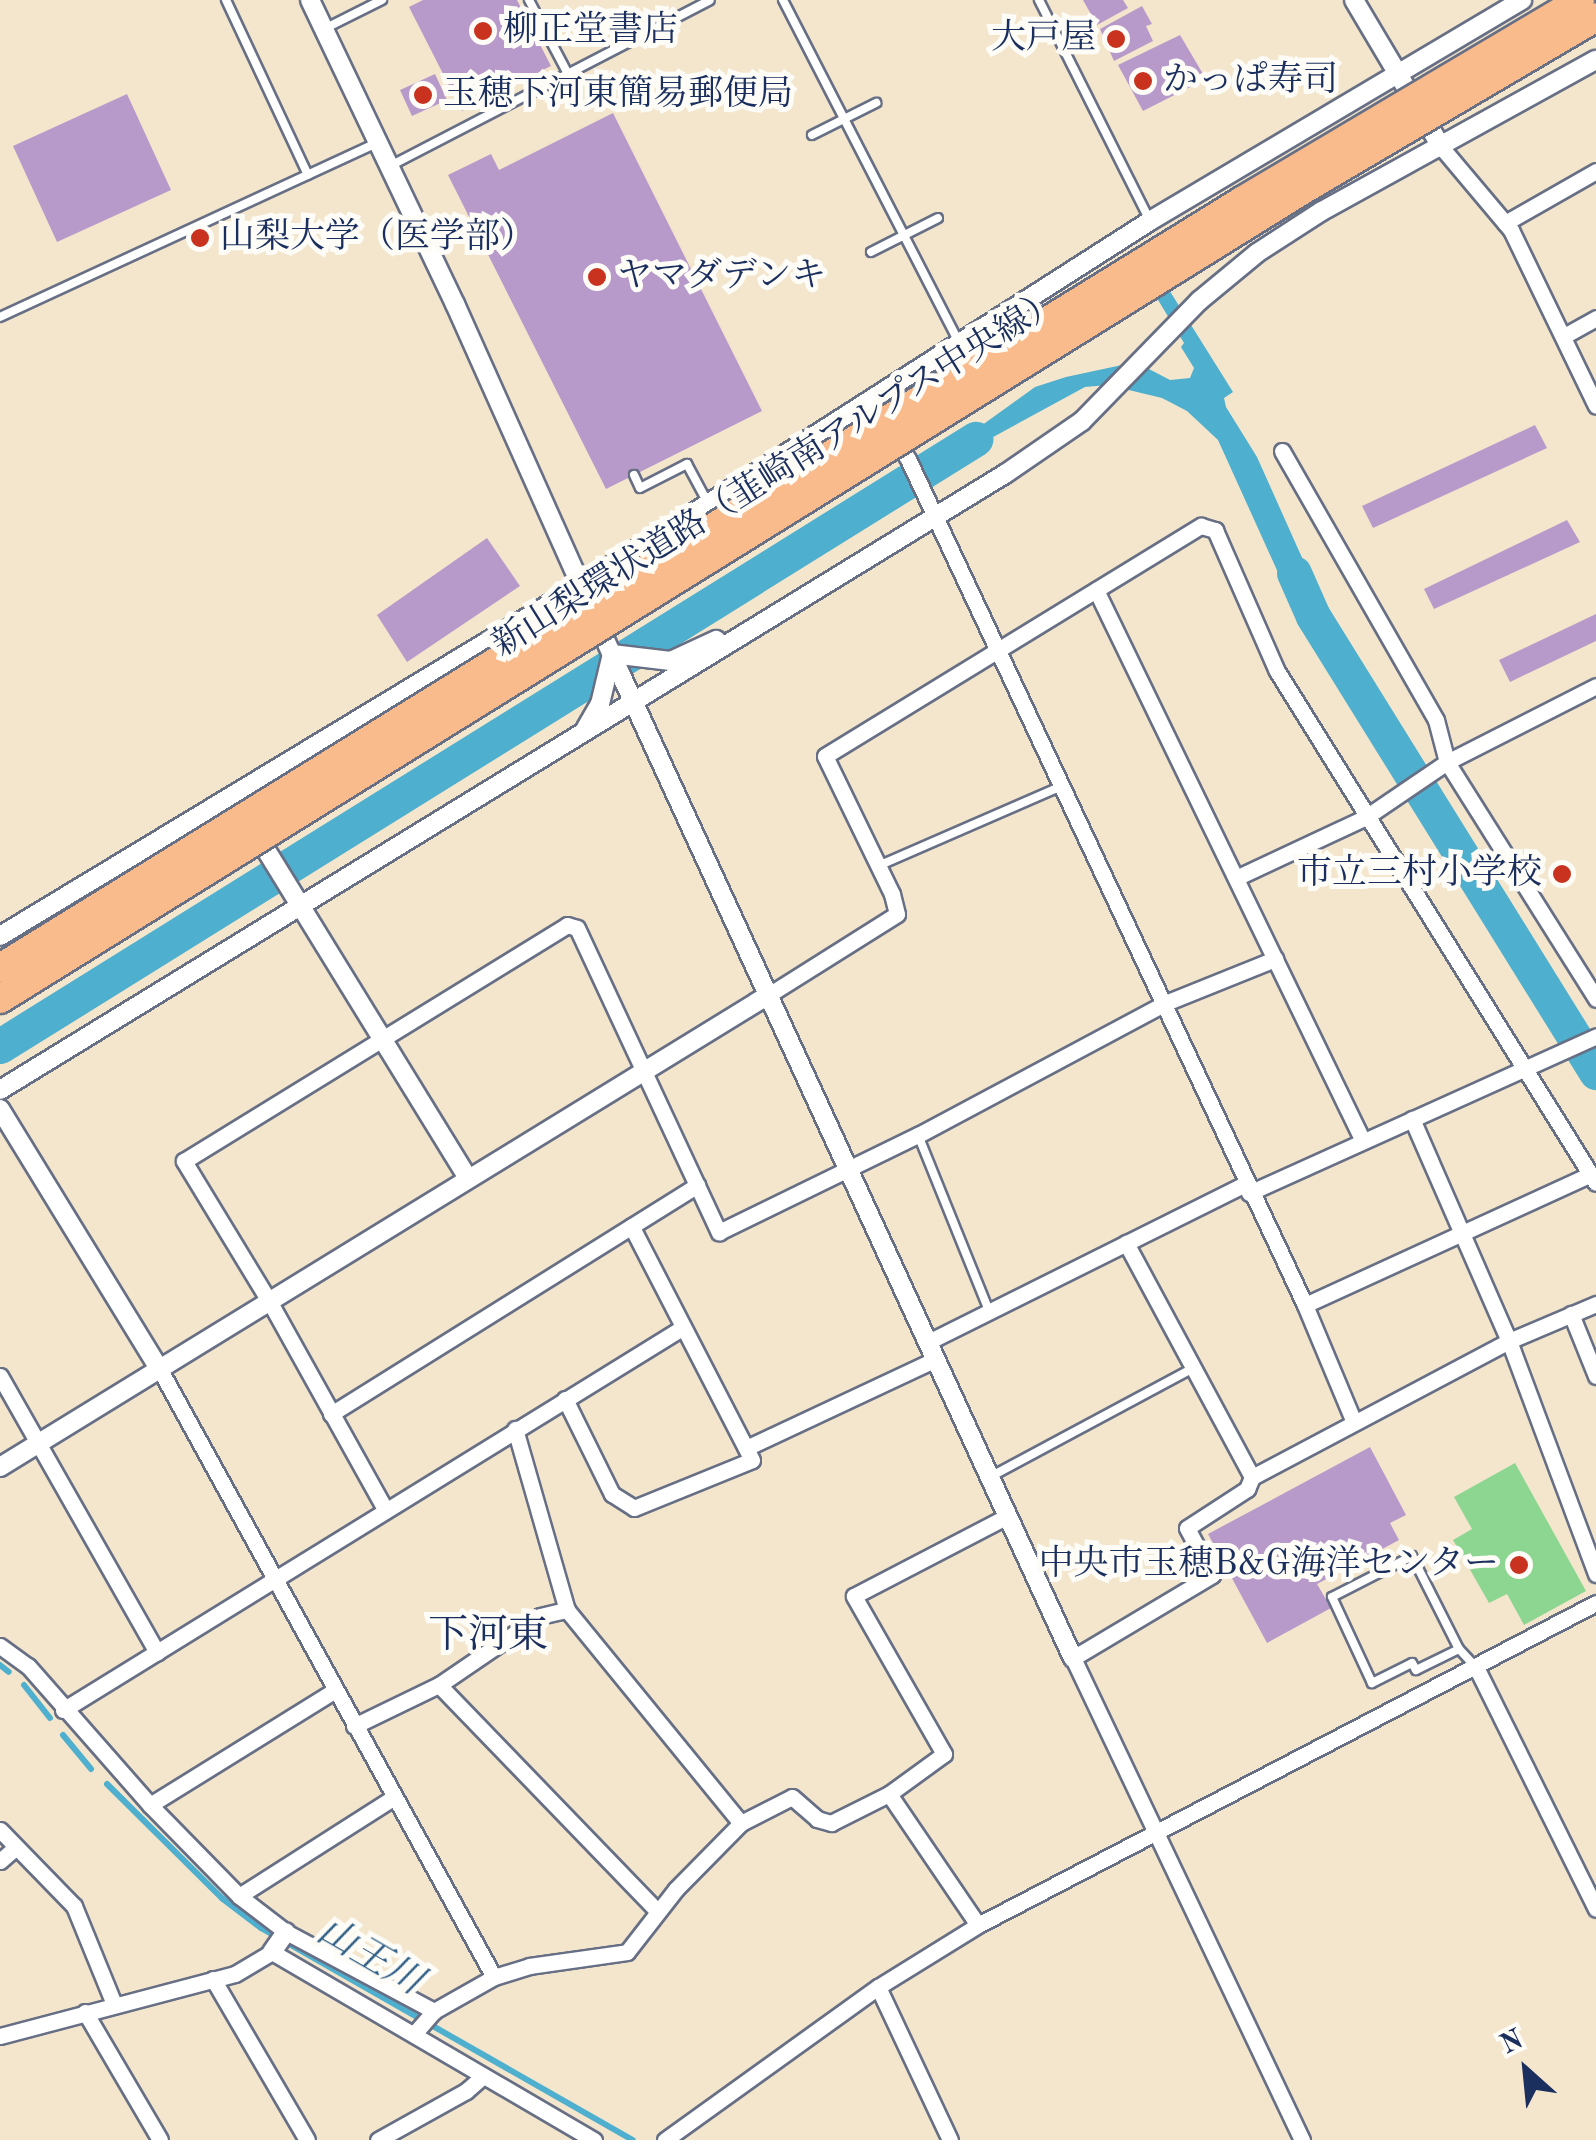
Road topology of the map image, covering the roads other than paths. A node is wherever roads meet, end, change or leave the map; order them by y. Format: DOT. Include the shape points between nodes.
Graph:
graph roads {
  1 [pos="226,0"];
  2 [pos="310,0"];
  3 [pos="382,0"];
  4 [pos="529,0"];
  5 [pos="710,0"];
  6 [pos="783,0"];
  7 [pos="1039,0"];
  8 [pos="1354,0"];
  9 [pos="1522,0"];
  10 [pos="1580,0"];
  11 [pos="1596,16"];
  12 [pos="324,29"];
  13 [pos="1596,38"];
  14 [pos="1596,60"];
  15 [pos="1396,73"];
  16 [pos="568,74"];
  17 [pos="876,103"];
  18 [pos="844,118"];
  19 [pos="812,135"];
  20 [pos="378,142"];
  21 [pos="1442,148"];
  22 [pos="389,166"];
  23 [pos="1596,171"];
  24 [pos="308,175"];
  25 [pos="938,218"];
  26 [pos="1150,221"];
  27 [pos="1505,224"];
  28 [pos="904,235"];
  29 [pos="871,252"];
  30 [pos="1200,257"];
  31 [pos="0,317"];
  32 [pos="1596,318"];
  33 [pos="1564,336"];
  34 [pos="959,342"];
  35 [pos="872,402"];
  36 [pos="1596,406"];
  37 [pos="1282,450"];
  38 [pos="634,475"];
  39 [pos="708,505"];
  40 [pos="934,517"];
  41 [pos="634,552"];
  42 [pos="581,585"];
  43 [pos="1096,590"];
  44 [pos="780,612"];
  45 [pos="484,642"];
  46 [pos="608,644"];
  47 [pos="996,650"];
  48 [pos="613,680"];
  49 [pos="1596,686"];
  50 [pos="634,703"];
  51 [pos="580,735"];
  52 [pos="1447,762"];
  53 [pos="1060,787"];
  54 [pos="232,795"];
  55 [pos="1366,817"];
  56 [pos="878,866"];
  57 [pos="1238,878"];
  58 [pos="302,906"];
  59 [pos="0,936"];
  60 [pos="1275,959"];
  61 [pos="0,968"];
  62 [pos="770,994"];
  63 [pos="0,999"];
  64 [pos="1596,999"];
  65 [pos="1162,1004"];
  66 [pos="1596,1036"];
  67 [pos="383,1040"];
  68 [pos="1525,1068"];
  69 [pos="642,1073"];
  70 [pos="0,1090"];
  71 [pos="0,1109"];
  72 [pos="1412,1120"];
  73 [pos="918,1135"];
  74 [pos="1363,1141"];
  75 [pos="848,1166"];
  76 [pos="467,1176"];
  77 [pos="1593,1178"];
  78 [pos="697,1185"];
  79 [pos="1247,1188"];
  80 [pos="631,1226"];
  81 [pos="1465,1234"];
  82 [pos="1126,1243"];
  83 [pos="269,1301"];
  84 [pos="1596,1304"];
  85 [pos="1305,1305"];
  86 [pos="989,1311"];
  87 [pos="1571,1314"];
  88 [pos="682,1328"];
  89 [pos="1509,1341"];
  90 [pos="932,1350"];
  91 [pos="158,1368"];
  92 [pos="1191,1368"];
  93 [pos="0,1376"];
  94 [pos="1596,1376"];
  95 [pos="565,1399"];
  96 [pos="331,1414"];
  97 [pos="1352,1420"];
  98 [pos="516,1429"];
  99 [pos="40,1441"];
  100 [pos="746,1448"];
  101 [pos="0,1467"];
  102 [pos="1252,1476"];
  103 [pos="990,1477"];
  104 [pos="385,1509"];
  105 [pos="1008,1516"];
  106 [pos="1596,1574"];
  107 [pos="274,1579"];
  108 [pos="1596,1603"];
  109 [pos="567,1610"];
  110 [pos="0,1646"];
  111 [pos="1460,1649"];
  112 [pos="157,1652"];
  113 [pos="1073,1658"];
  114 [pos="1476,1668"];
  115 [pos="439,1685"];
  116 [pos="334,1691"];
  117 [pos="63,1710"];
  118 [pos="354,1726"];
  119 [pos="889,1794"];
  120 [pos="393,1798"];
  121 [pos="150,1806"];
  122 [pos="742,1822"];
  123 [pos="0,1830"];
  124 [pos="1152,1832"];
  125 [pos="16,1847"];
  126 [pos="0,1862"];
  127 [pos="239,1896"];
  128 [pos="1596,1908"];
  129 [pos="657,1911"];
  130 [pos="978,1925"];
  131 [pos="286,1933"];
  132 [pos="272,1951"];
  133 [pos="494,1977"];
  134 [pos="213,1979"];
  135 [pos="878,1987"];
  136 [pos="114,2004"];
  137 [pos="85,2012"];
  138 [pos="424,2023"];
  139 [pos="0,2036"];
  140 [pos="483,2076"];
  141 [pos="160,2140"];
  142 [pos="306,2140"];
  143 [pos="378,2140"];
  144 [pos="594,2140"];
  145 [pos="665,2140"];
  146 [pos="950,2140"];
  147 [pos="1302,2140"];
  1 -- 24 [label="lane"];
  2 -- 12 [label="street"];
  3 -- 12 [label="lane"];
  4 -- 16 [label="lane"];
  5 -- 16 [label="lane"];
  6 -- 18 [label="lane"];
  7 -- 26 [label="lane"];
  8 -- 15 [label="street"];
  9 -- 15 [label="street"];
  10 -- 61 [label="highway, 新山梨環状道路（韮崎南アルプス中央線）, bridge" via="1225,211"];
  11 -- 30 [label="highway, 新山梨環状道路（韮崎南アルプス中央線）, bridge"];
  12 -- 20 [label="street"];
  13 -- 30 [label="highway, bridge"];
  14 -- 21 [label="street"];
  15 -- 21 [label="street"];
  15 -- 26 [label="street"];
  16 -- 22 [label="lane"];
  17 -- 18 [label="lane"];
  18 -- 19 [label="lane"];
  18 -- 28 [label="lane"];
  20 -- 22 [label="street"];
  20 -- 24 [label="lane"];
  21 -- 27 [label="street"];
  21 -- 40 [label="street" via="1289,231 1199,302 1082,421"];
  22 -- 42 [label="street"];
  23 -- 27 [label="street"];
  24 -- 31 [label="lane"];
  25 -- 28 [label="lane"];
  26 -- 34 [label="street"];
  27 -- 33 [label="street"];
  28 -- 29 [label="lane"];
  28 -- 34 [label="lane"];
  30 -- 63 [label="highway, 新山梨環状道路（韮崎南アルプス中央線）, bridge"];
  32 -- 33 [label="street"];
  33 -- 36 [label="street"];
  34 -- 35 [label="street"];
  35 -- 39 [label="street"];
  35 -- 40 [label="street"];
  37 -- 52 [label="street" via="1436,720"];
  38 -- 39 [label="lane" via="640,488 687,464"];
  39 -- 41 [label="street"];
  40 -- 44 [label="street"];
  40 -- 47 [label="street"];
  41 -- 42 [label="street"];
  41 -- 46 [label="street" via="612,596"];
  42 -- 45 [label="street"];
  42 -- 46 [label="street"];
  43 -- 47 [label="street"];
  43 -- 55 [label="street" via="1201,526 1215,530 1277,671"];
  43 -- 57 [label="street"];
  44 -- 46 [label="street" via="684,657 647,660"];
  44 -- 50 [label="street"];
  45 -- 46 [label="street" via="540,626"];
  45 -- 54 [label="street"];
  46 -- 48 [label="street"];
  47 -- 53 [label="street"];
  47 -- 56 [label="street" via="825,756"];
  48 -- 50 [label="street"];
  48 -- 51 [label="street"];
  49 -- 52 [label="street"];
  50 -- 51 [label="street"];
  50 -- 62 [label="street"];
  51 -- 58 [label="street"];
  52 -- 55 [label="street"];
  52 -- 64 [label="street"];
  53 -- 56 [label="lane"];
  53 -- 65 [label="street"];
  54 -- 58 [label="street"];
  54 -- 59 [label="street"];
  55 -- 57 [label="street"];
  55 -- 68 [label="street"];
  56 -- 62 [label="street" via="897,914"];
  57 -- 60 [label="street"];
  58 -- 67 [label="street"];
  58 -- 70 [label="street"];
  60 -- 65 [label="street"];
  60 -- 74 [label="street"];
  62 -- 69 [label="street"];
  62 -- 75 [label="street"];
  65 -- 73 [label="street"];
  65 -- 79 [label="street"];
  66 -- 68 [label="street"];
  67 -- 69 [label="street" via="567,925 578,928"];
  67 -- 76 [label="street"];
  67 -- 83 [label="street" via="184,1162"];
  68 -- 72 [label="street"];
  68 -- 77 [label="street"];
  69 -- 76 [label="street"];
  69 -- 78 [label="street"];
  71 -- 91 [label="street"];
  72 -- 74 [label="street"];
  72 -- 81 [label="street"];
  73 -- 75 [label="street"];
  73 -- 86 [label="lane"];
  74 -- 79 [label="street"];
  75 -- 78 [label="street" via="719,1232"];
  75 -- 90 [label="street"];
  76 -- 83 [label="street"];
  77 -- 81 [label="street"];
  78 -- 80 [label="street"];
  79 -- 82 [label="street"];
  79 -- 85 [label="street"];
  80 -- 88 [label="street"];
  80 -- 96 [label="street"];
  81 -- 85 [label="street"];
  81 -- 89 [label="street"];
  82 -- 86 [label="street"];
  82 -- 92 [label="street"];
  83 -- 91 [label="street"];
  83 -- 96 [label="street"];
  84 -- 87 [label="street"];
  85 -- 97 [label="street"];
  86 -- 90 [label="street"];
  87 -- 89 [label="street"];
  87 -- 94 [label="street"];
  88 -- 95 [label="street"];
  88 -- 100 [label="street"];
  89 -- 97 [label="street"];
  89 -- 106 [label="street"];
  90 -- 100 [label="street"];
  90 -- 103 [label="street"];
  91 -- 99 [label="street"];
  91 -- 107 [label="street"];
  92 -- 102 [label="street"];
  92 -- 103 [label="lane"];
  93 -- 99 [label="street"];
  95 -- 98 [label="street"];
  95 -- 100 [label="street" via="612,1494 634,1508 752,1460"];
  96 -- 104 [label="street"];
  97 -- 102 [label="street"];
  98 -- 104 [label="street"];
  98 -- 109 [label="street"];
  99 -- 101 [label="street"];
  99 -- 112 [label="street"];
  102 -- 113 [label="street" via="1247,1489 1187,1528 1212,1575"];
  103 -- 105 [label="street"];
  104 -- 107 [label="street"];
  105 -- 113 [label="street"];
  105 -- 119 [label="street" via="854,1596 944,1754"];
  107 -- 112 [label="street"];
  107 -- 116 [label="street"];
  108 -- 114 [label="street"];
  109 -- 115 [label="street" via="540,1616"];
  109 -- 122 [label="street"];
  110 -- 117 [label="street" via="28,1666"];
  111 -- 111 [label="lane" via="1372,1684 1332,1597 1412,1556"];
  111 -- 114 [label="lane"];
  112 -- 117 [label="street"];
  113 -- 124 [label="street"];
  114 -- 124 [label="street"];
  114 -- 128 [label="street"];
  115 -- 118 [label="street"];
  115 -- 129 [label="street"];
  116 -- 118 [label="street"];
  116 -- 121 [label="street"];
  117 -- 121 [label="street"];
  118 -- 120 [label="street"];
  119 -- 122 [label="street" via="831,1823 792,1798"];
  119 -- 130 [label="street"];
  120 -- 127 [label="street"];
  120 -- 133 [label="street"];
  121 -- 127 [label="street"];
  122 -- 129 [label="street"];
  123 -- 125 [label="street"];
  124 -- 130 [label="street"];
  124 -- 147 [label="street"];
  125 -- 126 [label="street"];
  125 -- 136 [label="street" via="74,1906"];
  127 -- 131 [label="street"];
  129 -- 133 [label="street" via="627,1952"];
  130 -- 135 [label="street"];
  131 -- 132 [label="street"];
  131 -- 138 [label="street"];
  132 -- 134 [label="street"];
  132 -- 138 [label="street"];
  133 -- 138 [label="street"];
  134 -- 136 [label="street"];
  134 -- 142 [label="street"];
  135 -- 145 [label="street"];
  135 -- 146 [label="street"];
  136 -- 137 [label="street"];
  137 -- 139 [label="street"];
  137 -- 141 [label="street"];
  138 -- 140 [label="street"];
  140 -- 143 [label="street"];
  140 -- 144 [label="street"];
}
